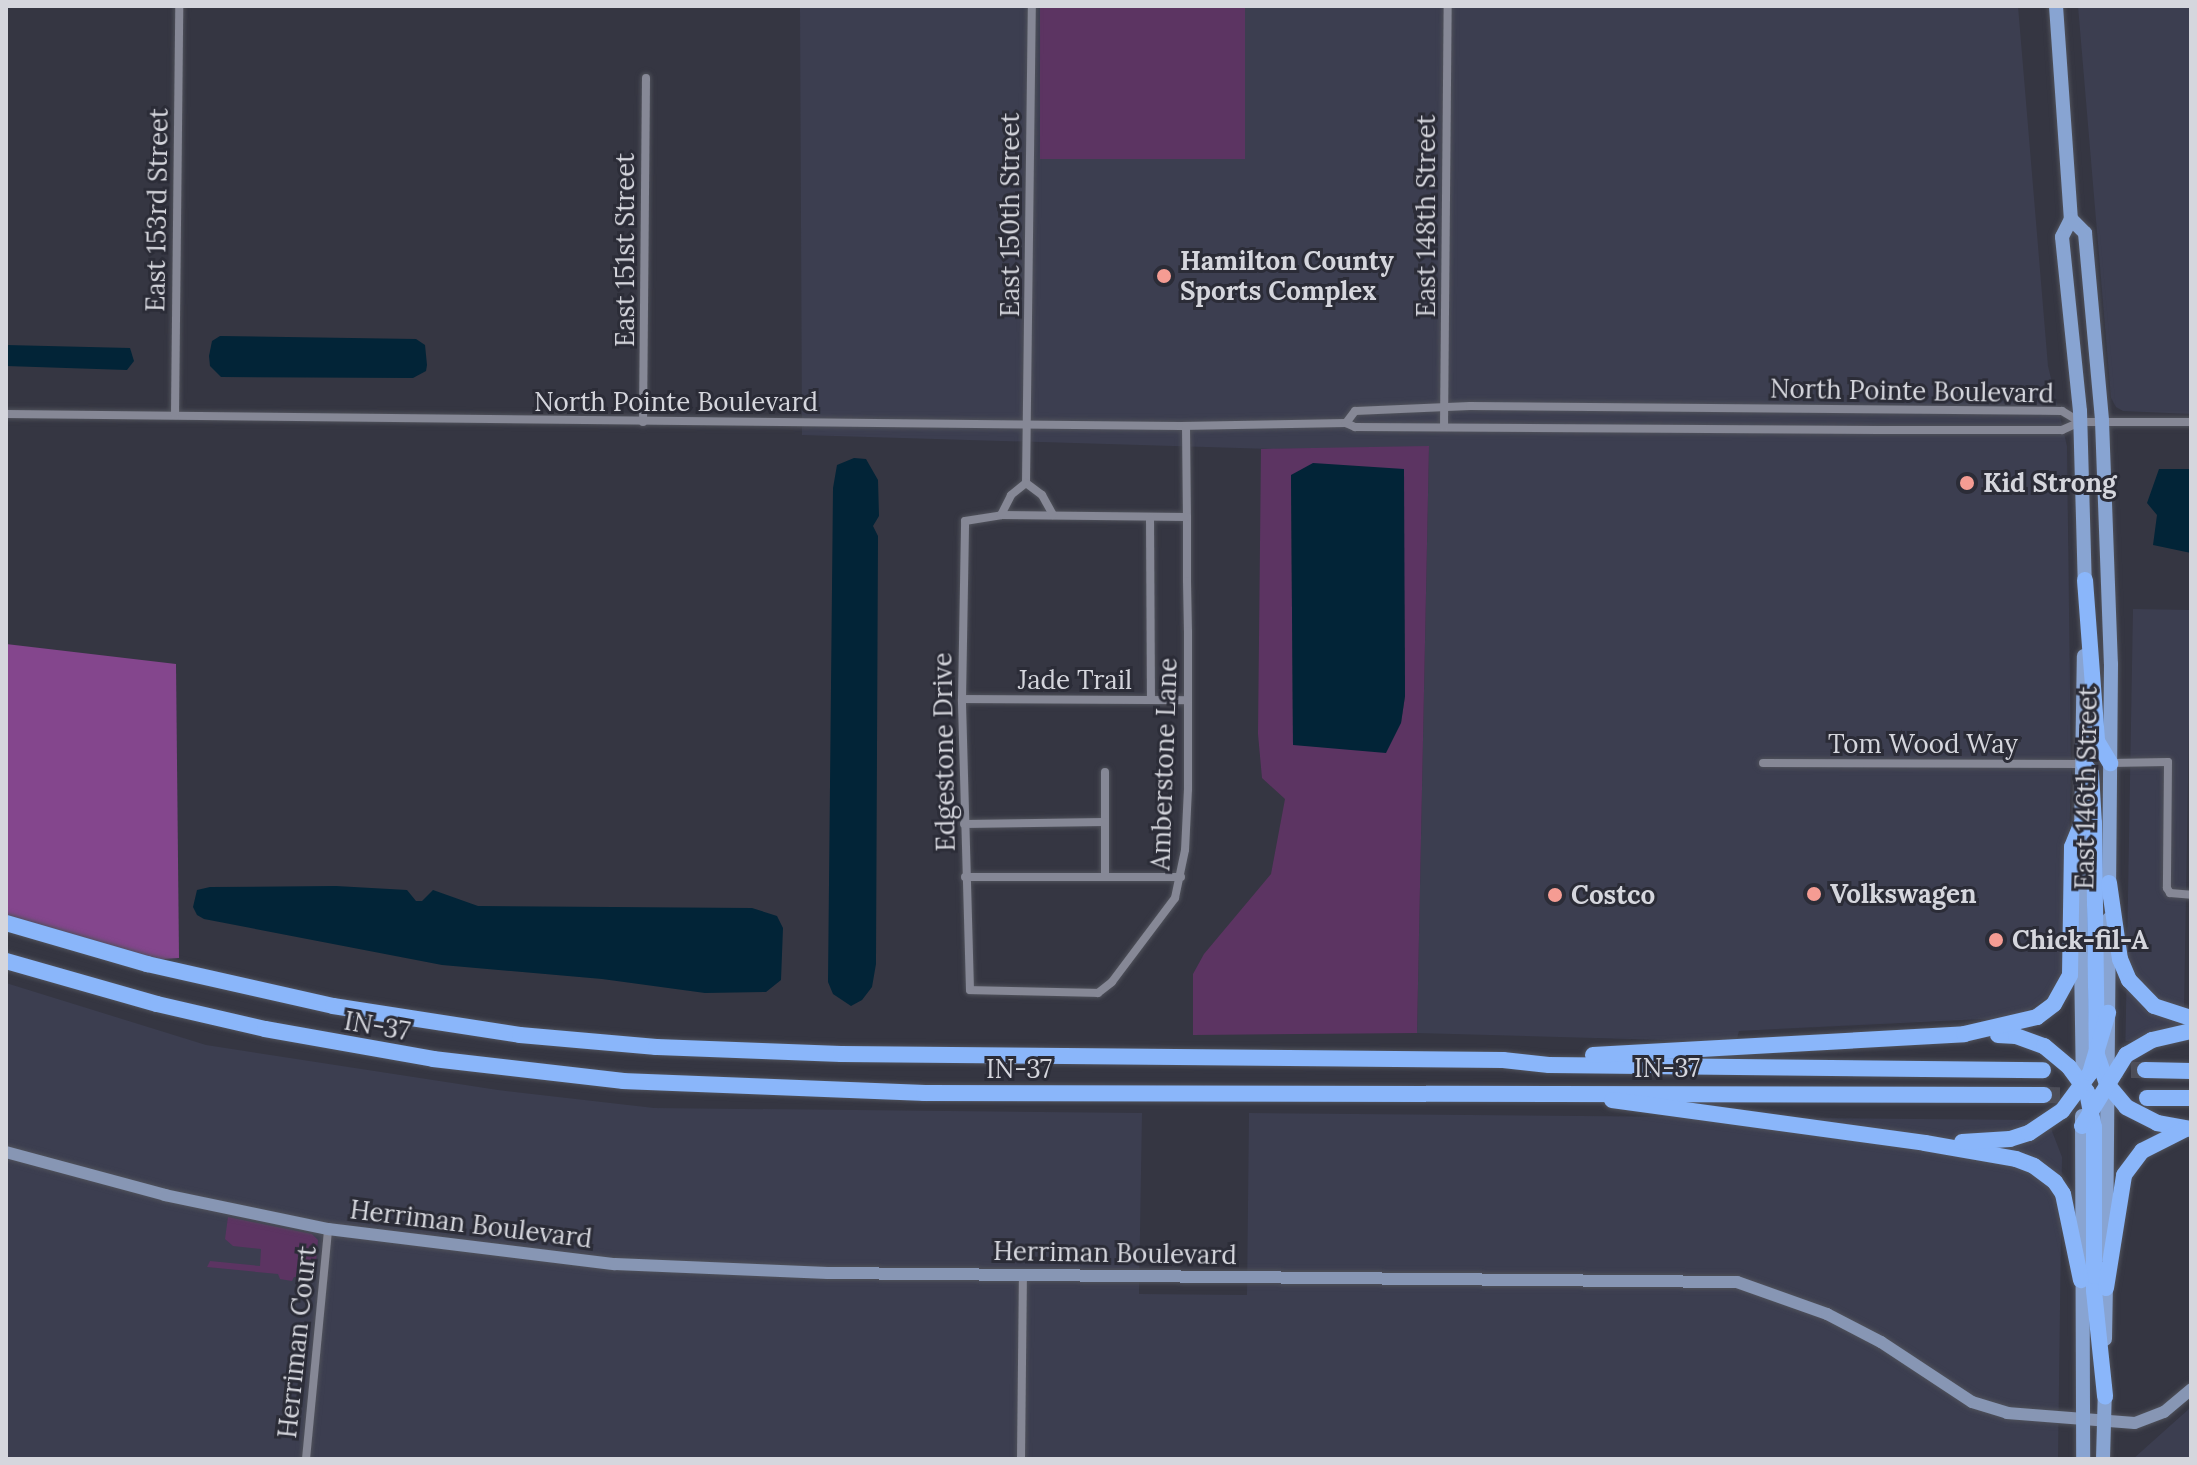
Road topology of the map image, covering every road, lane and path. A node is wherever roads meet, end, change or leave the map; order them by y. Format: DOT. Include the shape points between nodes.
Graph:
graph roads {
  1 [pos="179,6"];
  2 [pos="1032,6"];
  3 [pos="1448,6"];
  4 [pos="2056,6"];
  5 [pos="646,78"];
  6 [pos="2071,219"];
  7 [pos="1445,406"];
  8 [pos="6,414"];
  9 [pos="175,415"];
  10 [pos="2102,421"];
  11 [pos="643,422"];
  12 [pos="2080,422"];
  13 [pos="2191,422"];
  14 [pos="1346,423"];
  15 [pos="1028,424"];
  16 [pos="1186,426"];
  17 [pos="1444,427"];
  18 [pos="1026,483"];
  19 [pos="1001,515"];
  20 [pos="1053,515"];
  21 [pos="1150,517"];
  22 [pos="1187,517"];
  23 [pos="2085,580"];
  24 [pos="962,699"];
  25 [pos="1151,700"];
  26 [pos="1188,700"];
  27 [pos="1763,763"];
  28 [pos="2110,763"];
  29 [pos="2084,764"];
  30 [pos="1105,772"];
  31 [pos="1105,822"];
  32 [pos="964,824"];
  33 [pos="2081,825"];
  34 [pos="965,877"];
  35 [pos="1105,877"];
  36 [pos="1181,877"];
  37 [pos="2109,883"];
  38 [pos="2191,895"];
  39 [pos="6,923"];
  40 [pos="6,961"];
  41 [pos="970,990"];
  42 [pos="2108,1013"];
  43 [pos="2191,1018"];
  44 [pos="2191,1031"];
  45 [pos="1964,1034"];
  46 [pos="2097,1055"];
  47 [pos="1503,1060"];
  48 [pos="2043,1070"];
  49 [pos="2145,1070"];
  50 [pos="2191,1071"];
  51 [pos="2107,1084"];
  52 [pos="2083,1085"];
  53 [pos="2044,1095"];
  54 [pos="1578,1096"];
  55 [pos="2147,1098"];
  56 [pos="2191,1098"];
  57 [pos="2086,1118"];
  58 [pos="2188,1129"];
  59 [pos="1925,1143"];
  60 [pos="6,1152"];
  61 [pos="328,1229"];
  62 [pos="1023,1274"];
  63 [pos="2081,1280"];
  64 [pos="2106,1288"];
  65 [pos="2191,1389"];
  66 [pos="2105,1396"];
  67 [pos="2084,1421"];
  68 [pos="2104,1423"];
  69 [pos="306,1459"];
  70 [pos="1021,1459"];
  71 [pos="2083,1459"];
  72 [pos="2103,1459"];
  1 -- 9 [label="street, East 153rd Street"];
  2 -- 15 [label="street, East 150th Street"];
  3 -- 7 [label="street, East 148th Street"];
  4 -- 6 [label="main road, East 146th Street"];
  5 -- 11 [label="street, East 151st Street"];
  6 -- 10 [label="main road, East 146th Street" via="2085,233"];
  6 -- 12 [label="main road, East 146th Street" via="2062,237"];
  7 -- 12 [label="street, North Pointe Boulevard" via="2062,411"];
  7 -- 14 [label="street, North Pointe Boulevard" via="1355,411"];
  7 -- 17 [label="street, East 148th Street"];
  8 -- 9 [label="street, North Pointe Boulevard"];
  9 -- 11 [label="street, North Pointe Boulevard"];
  10 -- 12 [label="street"];
  10 -- 13 [label="street"];
  10 -- 28 [label="main road, East 146th Street"];
  11 -- 15 [label="street, North Pointe Boulevard"];
  12 -- 17 [label="street, North Pointe Boulevard" via="2062,430"];
  12 -- 23 [label="main road, East 146th Street"];
  14 -- 16 [label="street, North Pointe Boulevard"];
  14 -- 17 [label="street, North Pointe Boulevard"];
  15 -- 16 [label="street, North Pointe Boulevard"];
  15 -- 18 [label="street, East 150th Street"];
  16 -- 22 [label="street, Amberstone Lane"];
  18 -- 19 [label="street" via="1011,495"];
  18 -- 20 [label="street" via="1042,495"];
  19 -- 20 [label="street"];
  19 -- 24 [label="street, Edgestone Drive" via="972,518 962,530"];
  20 -- 21 [label="street"];
  21 -- 22 [label="street"];
  21 -- 25 [label="street, Amberstone Lane"];
  22 -- 26 [label="street, Amberstone Lane"];
  23 -- 28 [label="highway" via="2097,741"];
  23 -- 29 [label="main road, East 146th Street"];
  24 -- 25 [label="street, Jade Trail"];
  24 -- 32 [label="street, Edgestone Drive"];
  25 -- 26 [label="street, Jade Trail"];
  26 -- 36 [label="street, Amberstone Lane" via="1188,809"];
  27 -- 29 [label="street, Tom Wood Way"];
  28 -- 37 [label="main road, East 146th Street"];
  28 -- 38 [label="street" via="2168,762 2167,888"];
  29 -- 33 [label="main road, East 146th Street"];
  29 -- 46 [label="highway" via="2091,773 2094,823"];
  30 -- 31 [label="street"];
  31 -- 32 [label="street"];
  31 -- 35 [label="street"];
  32 -- 34 [label="street, Edgestone Drive"];
  33 -- 45 [label="highway" via="2072,847 2072,947 2070,975 2062,992 2037,1017"];
  33 -- 52 [label="main road, East 146th Street"];
  34 -- 35 [label="street"];
  34 -- 41 [label="street, Edgestone Drive"];
  35 -- 36 [label="street"];
  36 -- 41 [label="street, Amberstone Lane" via="1171,906 1106,989 1088,994"];
  37 -- 42 [label="main road, East 146th Street"];
  37 -- 43 [label="highway" via="2120,959 2129,980 2154,1006"];
  39 -- 47 [label="highway, IN-37" via="147,964 293,998 446,1025 582,1041 841,1054"];
  40 -- 54 [label="highway, IN-37" via="265,1029 433,1059 624,1081 924,1093"];
  42 -- 46 [label="highway"];
  42 -- 51 [label="main road, East 146th Street"];
  44 -- 51 [label="highway" via="2170,1033 2133,1049"];
  45 -- 47 [label="highway"];
  45 -- 52 [label="highway" via="2032,1040 2065,1062"];
  46 -- 51 [label="highway"];
  46 -- 52 [label="highway"];
  47 -- 48 [label="highway, IN-37" via="1549,1065"];
  49 -- 50 [label="highway"];
  51 -- 57 [label="highway"];
  51 -- 58 [label="highway" via="2115,1098 2142,1118"];
  51 -- 64 [label="main road, East 146th Street"];
  52 -- 57 [label="highway"];
  52 -- 59 [label="highway" via="2062,1111 2029,1133 1992,1142"];
  53 -- 54 [label="highway, IN-37"];
  54 -- 59 [label="highway"];
  55 -- 56 [label="highway"];
  57 -- 63 [label="main road"];
  57 -- 66 [label="highway" via="2094,1127 2094,1291"];
  58 -- 64 [label="highway" via="2142,1151 2124,1175"];
  59 -- 63 [label="highway" via="2016,1159 2055,1182 2071,1219"];
  60 -- 61 [label="street, Herriman Boulevard" via="165,1195"];
  61 -- 62 [label="street, Herriman Boulevard" via="544,1258 671,1268"];
  61 -- 69 [label="street, Herriman Court"];
  62 -- 67 [label="street, Herriman Boulevard" via="1737,1282 1859,1330 1972,1402 2007,1413"];
  62 -- 70 [label="street"];
  63 -- 67 [label="main road"];
  64 -- 66 [label="main road, East 146th Street"];
  65 -- 68 [label="street, Herriman Boulevard" via="2151,1419"];
  66 -- 68 [label="main road, East 146th Street"];
  67 -- 68 [label="street, Herriman Boulevard"];
  67 -- 71 [label="main road"];
  68 -- 72 [label="main road, East 146th Street"];
}
